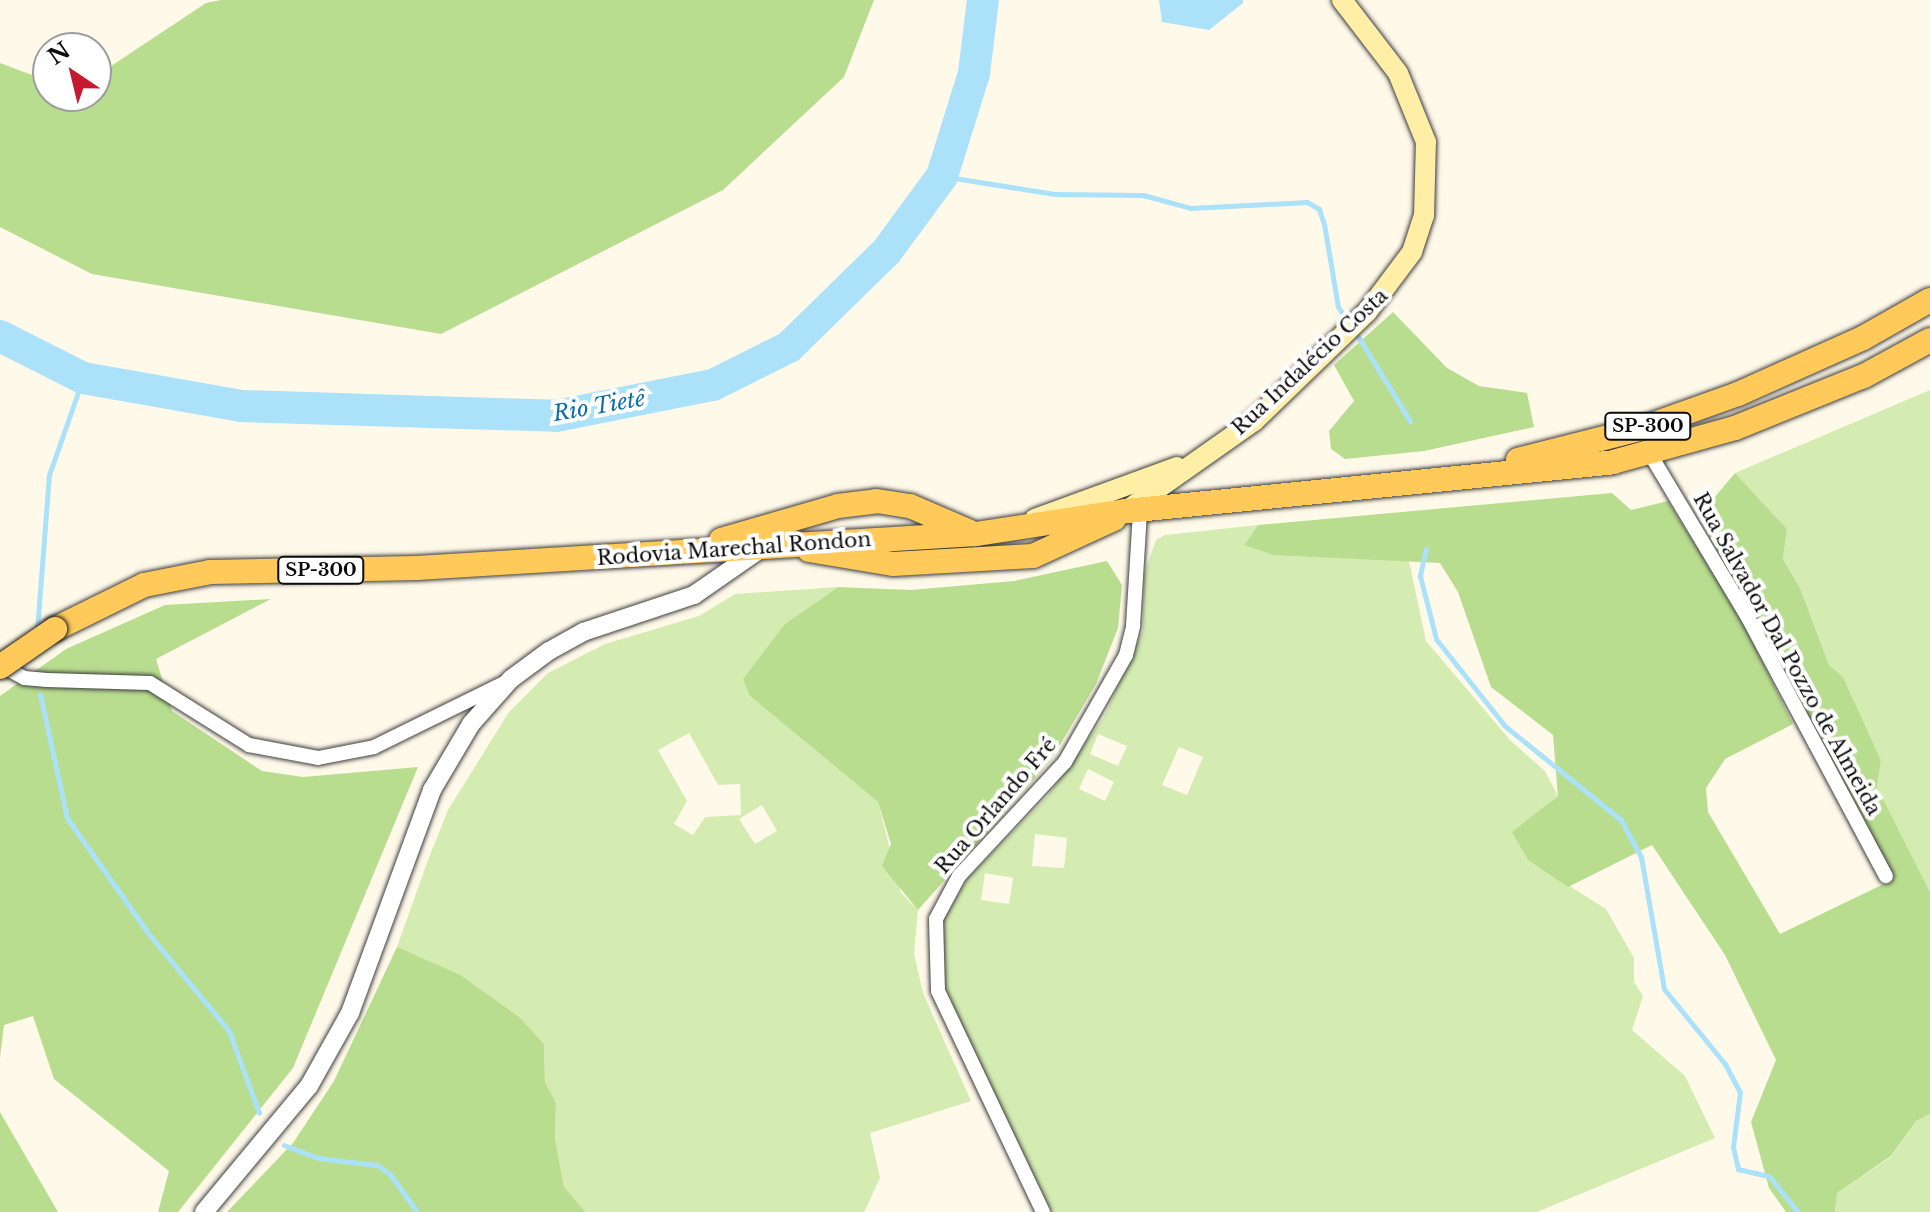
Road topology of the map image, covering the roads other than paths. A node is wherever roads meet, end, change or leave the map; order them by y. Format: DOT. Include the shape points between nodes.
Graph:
graph roads {
  1 [pos="1342,0"];
  2 [pos="1930,300"];
  3 [pos="1930,340"];
  4 [pos="1650,454"];
  5 [pos="1204,457"];
  6 [pos="1421,479"];
  7 [pos="838,506"];
  8 [pos="1133,510"];
  9 [pos="1008,530"];
  10 [pos="976,534"];
  11 [pos="763,547"];
  12 [pos="839,550"];
  13 [pos="683,552"];
  14 [pos="0,666"];
  15 [pos="511,679"];
  16 [pos="1886,876"];
  17 [pos="204,1212"];
  18 [pos="1043,1212"];
  1 -- 5 [label="main road, Rua Indalécio Costa" via="1398,73 1415,106 1428,167 1424,216 1412,252 1367,312 1254,421"];
  2 -- 6 [label="main road, Rodovia Marechal Rondon / SP-300" via="1798,370 1683,415 1541,455"];
  3 -- 4 [label="main road, Rodovia Marechal Rondon / SP-300" via="1804,401"];
  4 -- 6 [label="main road, Rodovia Marechal Rondon / SP-300" via="1550,470"];
  4 -- 16 [label="street, Rua Salvador Dal Pozzo de Almeida" via="1747,616"];
  5 -- 8 [label="main road, Rua Indalécio Costa"];
  5 -- 9 [label="main road, Rua Indalécio Costa"];
  6 -- 8 [label="main road, Rodovia Marechal Rondon / SP-300"];
  7 -- 10 [label="main road" via="877,501 910,506"];
  7 -- 12 [label="main road" via="828,524"];
  7 -- 13 [label="main road"];
  8 -- 9 [label="main road, Rodovia Marechal Rondon / SP-300"];
  8 -- 12 [label="main road" via="1033,556 893,564"];
  8 -- 18 [label="street, Rua Orlando Fré" via="1133,626 1126,655 1065,762 959,876 936,919 938,991"];
  9 -- 10 [label="main road, Rodovia Marechal Rondon / SP-300"];
  10 -- 12 [label="main road, Rodovia Marechal Rondon / SP-300"];
  11 -- 12 [label="main road, Rodovia Marechal Rondon / SP-300"];
  11 -- 13 [label="main road, Rodovia Marechal Rondon / SP-300"];
  11 -- 15 [label="street" via="713,585 583,632"];
  13 -- 14 [label="main road, Rodovia Marechal Rondon / SP-300, bridge" via="417,568 210,572 144,585 55,629"];
  14 -- 15 [label="street" via="24,678 150,683 249,745 318,758 374,747"];
  15 -- 17 [label="street" via="450,753 350,1013 331,1047 257,1155"];
}
